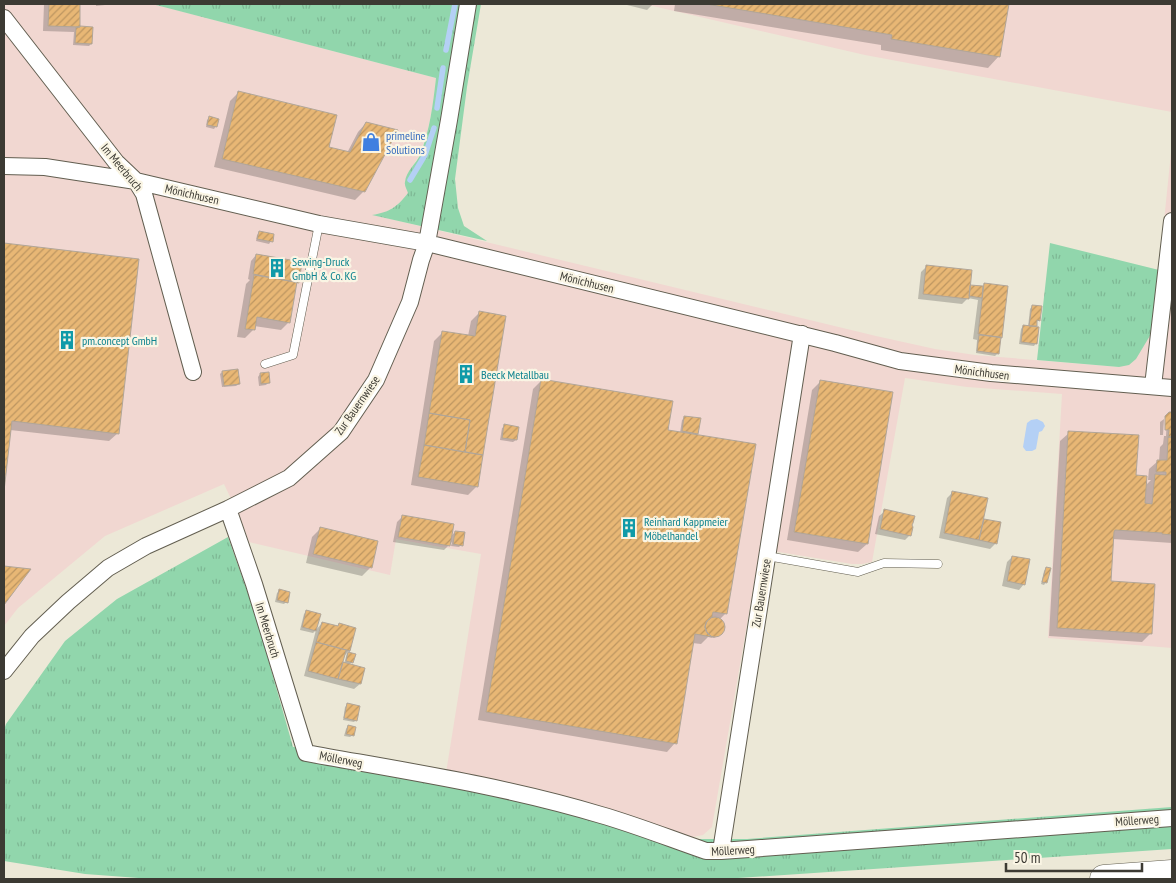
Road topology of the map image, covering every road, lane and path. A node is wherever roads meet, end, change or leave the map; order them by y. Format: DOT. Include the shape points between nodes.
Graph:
graph roads {
  1 [pos="468,4"];
  2 [pos="4,18"];
  3 [pos="4,166"];
  4 [pos="136,181"];
  5 [pos="1172,221"];
  6 [pos="319,224"];
  7 [pos="427,242"];
  8 [pos="802,334"];
  9 [pos="265,364"];
  10 [pos="193,372"];
  11 [pos="1153,386"];
  12 [pos="1172,388"];
  13 [pos="228,509"];
  14 [pos="767,556"];
  15 [pos="938,564"];
  16 [pos="4,671"];
  17 [pos="306,753"];
  18 [pos="1172,818"];
  19 [pos="721,851"];
  20 [pos="1172,874"];
  21 [pos="1104,879"];
  1 -- 7 [label="street, Zur Bauernwiese"];
  2 -- 4 [label="street, Im Meerbruch" via="116,162"];
  3 -- 4 [label="street, Mönichhusen" via="44,167"];
  4 -- 6 [label="street, Mönichhusen"];
  4 -- 10 [label="street, Im Meerbruch" via="144,194"];
  5 -- 11 [label="street"];
  6 -- 7 [label="street, Mönichhusen"];
  6 -- 9 [label="lane" via="293,355"];
  7 -- 8 [label="street, Mönichhusen"];
  7 -- 13 [label="street, Zur Bauernwiese" via="410,302 376,380 341,432 289,478"];
  8 -- 11 [label="street, Mönichhusen" via="900,361 991,373"];
  8 -- 14 [label="street, Zur Bauernwiese"];
  11 -- 12 [label="street, Mönichhusen"];
  13 -- 16 [label="street, Zur Bauernwiese" via="146,546 108,568 32,636"];
  13 -- 17 [label="street, Im Meerbruch"];
  14 -- 15 [label="lane" via="858,572 884,563"];
  14 -- 19 [label="street, Zur Bauernwiese"];
  17 -- 19 [label="street, Möllerweg" via="525,795 602,815 706,851"];
  18 -- 19 [label="street, Möllerweg"];
  20 -- 21 [label="highway"];
}
